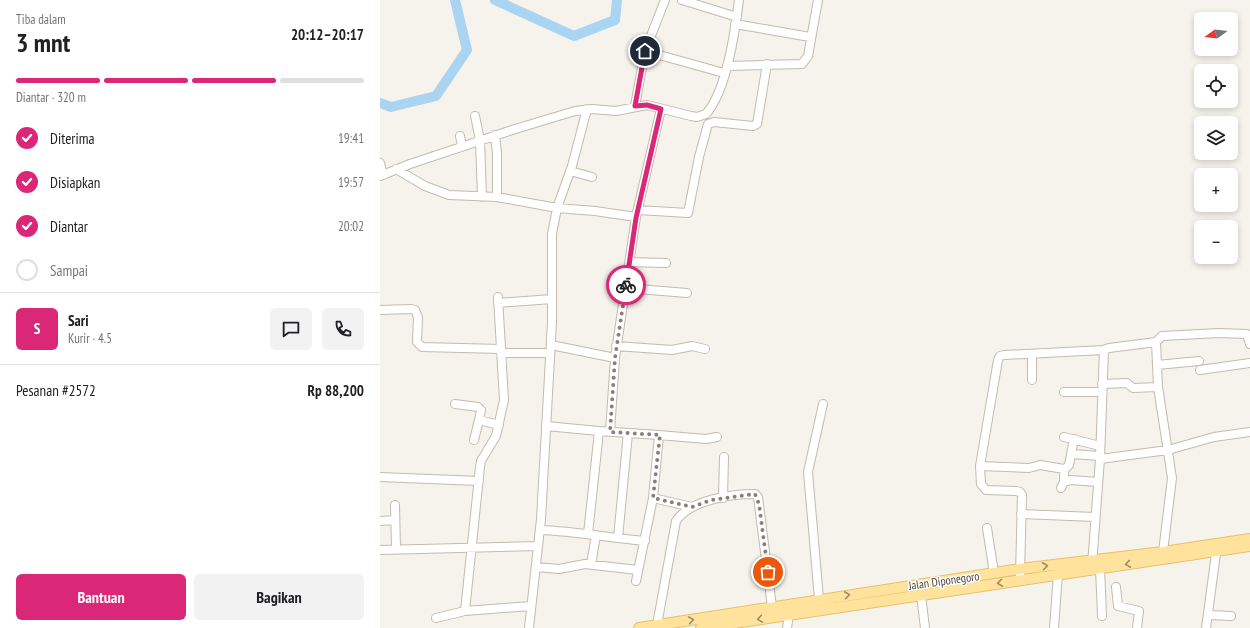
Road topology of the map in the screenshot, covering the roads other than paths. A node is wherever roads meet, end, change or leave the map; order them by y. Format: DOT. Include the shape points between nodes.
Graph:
graph roads {
  1 [pos="665,0"];
  2 [pos="682,0"];
  3 [pos="739,0"];
  4 [pos="818,0"];
  5 [pos="736,21"];
  6 [pos="810,37"];
  7 [pos="645,51"];
  8 [pos="767,64"];
  9 [pos="725,69"];
  10 [pos="635,106"];
  11 [pos="587,109"];
  12 [pos="661,109"];
  13 [pos="706,114"];
  14 [pos="475,116"];
  15 [pos="711,122"];
  16 [pos="494,135"];
  17 [pos="460,136"];
  18 [pos="480,140"];
  19 [pos="462,146"];
  20 [pos="380,163"];
  21 [pos="396,169"];
  22 [pos="570,170"];
  23 [pos="382,175"];
  24 [pos="592,177"];
  25 [pos="482,197"];
  26 [pos="497,197"];
  27 [pos="557,208"];
  28 [pos="637,214"];
  29 [pos="630,262"];
  30 [pos="666,263"];
  31 [pos="625,288"];
  32 [pos="687,293"];
  33 [pos="552,299"];
  34 [pos="380,310"];
  35 [pos="1156,342"];
  36 [pos="1250,344"];
  37 [pos="616,346"];
  38 [pos="551,349"];
  39 [pos="705,349"];
  40 [pos="1104,350"];
  41 [pos="501,351"];
  42 [pos="1032,355"];
  43 [pos="615,358"];
  44 [pos="1199,361"];
  45 [pos="1250,363"];
  46 [pos="1157,365"];
  47 [pos="1200,370"];
  48 [pos="1032,380"];
  49 [pos="1158,386"];
  50 [pos="1102,388"];
  51 [pos="1064,392"];
  52 [pos="455,404"];
  53 [pos="823,404"];
  54 [pos="479,420"];
  55 [pos="499,425"];
  56 [pos="546,426"];
  57 [pos="599,431"];
  58 [pos="610,432"];
  59 [pos="1250,432"];
  60 [pos="628,433"];
  61 [pos="660,435"];
  62 [pos="717,437"];
  63 [pos="1064,437"];
  64 [pos="1074,439"];
  65 [pos="474,440"];
  66 [pos="1100,446"];
  67 [pos="1168,450"];
  68 [pos="1072,454"];
  69 [pos="724,457"];
  70 [pos="1100,458"];
  71 [pos="980,466"];
  72 [pos="1064,468"];
  73 [pos="380,477"];
  74 [pos="479,481"];
  75 [pos="1098,482"];
  76 [pos="653,498"];
  77 [pos="723,498"];
  78 [pos="395,505"];
  79 [pos="692,507"];
  80 [pos="1021,514"];
  81 [pos="1095,517"];
  82 [pos="395,520"];
  83 [pos="380,521"];
  84 [pos="987,528"];
  85 [pos="540,530"];
  86 [pos="588,534"];
  87 [pos="596,536"];
  88 [pos="618,538"];
  89 [pos="1250,539"];
  90 [pos="645,541"];
  91 [pos="538,546"];
  92 [pos="1250,546"];
  93 [pos="471,547"];
  94 [pos="1217,547"];
  95 [pos="396,549"];
  96 [pos="380,550"];
  97 [pos="1163,552"];
  98 [pos="591,564"];
  99 [pos="1095,566"];
  100 [pos="536,567"];
  101 [pos="638,570"];
  102 [pos="994,573"];
  103 [pos="1058,574"];
  104 [pos="1020,575"];
  105 [pos="636,581"];
  106 [pos="1116,587"];
  107 [pos="921,595"];
  108 [pos="819,599"];
  109 [pos="531,606"];
  110 [pos="772,607"];
  111 [pos="465,611"];
  112 [pos="789,614"];
  113 [pos="1208,615"];
  114 [pos="1102,616"];
  115 [pos="1230,616"];
  116 [pos="436,618"];
  117 [pos="657,625"];
  118 [pos="730,626"];
  119 [pos="529,628"];
  120 [pos="639,628"];
  121 [pos="702,628"];
  122 [pos="787,628"];
  123 [pos="925,628"];
  124 [pos="1054,628"];
  125 [pos="1137,628"];
  126 [pos="1206,628"];
  1 -- 7 [label="street"];
  2 -- 5 [label="street"];
  3 -- 5 [label="street"];
  4 -- 6 [label="street"];
  5 -- 6 [label="street"];
  5 -- 9 [label="street"];
  6 -- 8 [label="street" via="808,56 802,64"];
  7 -- 9 [label="street"];
  7 -- 10 [label="street"];
  8 -- 9 [label="street"];
  8 -- 15 [label="street" via="757,124 753,126"];
  9 -- 13 [label="street" via="714,102"];
  10 -- 11 [label="street" via="616,111"];
  10 -- 12 [label="street" via="647,105"];
  11 -- 16 [label="street"];
  11 -- 22 [label="street"];
  12 -- 13 [label="street" via="697,117"];
  12 -- 28 [label="street"];
  13 -- 15 [label="street"];
  14 -- 18 [label="street"];
  15 -- 28 [label="street" via="706,129 699,157 690,211"];
  16 -- 18 [label="street"];
  16 -- 26 [label="street" via="497,153"];
  17 -- 19 [label="street"];
  18 -- 19 [label="street"];
  18 -- 25 [label="street"];
  19 -- 21 [label="street"];
  20 -- 23 [label="street"];
  21 -- 23 [label="street"];
  21 -- 25 [label="street" via="439,192 461,197"];
  22 -- 24 [label="street"];
  22 -- 27 [label="street"];
  25 -- 26 [label="street"];
  26 -- 27 [label="street"];
  27 -- 28 [label="street"];
  27 -- 33 [label="street" via="552,234"];
  28 -- 29 [label="street"];
  29 -- 30 [label="street"];
  29 -- 31 [label="street"];
  31 -- 32 [label="street"];
  31 -- 37 [label="street"];
  33 -- 38 [label="street"];
  33 -- 41 [label="street" via="498,300"];
  34 -- 41 [label="street" via="415,310 418,317 417,342 422,347"];
  35 -- 36 [label="street" via="1162,336 1218,333 1247,334"];
  35 -- 40 [label="street"];
  35 -- 46 [label="street"];
  37 -- 39 [label="street" via="672,350 692,346"];
  37 -- 43 [label="street"];
  38 -- 41 [label="street"];
  38 -- 43 [label="street"];
  38 -- 56 [label="street"];
  40 -- 42 [label="street"];
  40 -- 50 [label="street"];
  41 -- 55 [label="street" via="504,400"];
  42 -- 48 [label="street"];
  42 -- 71 [label="street" via="1004,355 998,360"];
  43 -- 58 [label="street"];
  44 -- 46 [label="street"];
  45 -- 47 [label="street"];
  46 -- 49 [label="street"];
  49 -- 50 [label="street" via="1133,388 1127,383"];
  49 -- 67 [label="street"];
  50 -- 51 [label="street"];
  50 -- 66 [label="street"];
  52 -- 54 [label="street" via="478,407 481,410"];
  53 -- 108 [label="street" via="808,472"];
  54 -- 55 [label="street"];
  54 -- 65 [label="street"];
  55 -- 74 [label="street" via="493,443 481,461"];
  56 -- 57 [label="street"];
  56 -- 85 [label="street"];
  57 -- 58 [label="street"];
  57 -- 86 [label="street"];
  58 -- 60 [label="street"];
  59 -- 67 [label="street" via="1214,436"];
  60 -- 61 [label="street"];
  60 -- 88 [label="street"];
  61 -- 62 [label="street" via="706,439"];
  61 -- 76 [label="street"];
  63 -- 64 [label="street"];
  64 -- 66 [label="street"];
  64 -- 68 [label="street"];
  66 -- 70 [label="street"];
  67 -- 70 [label="street"];
  67 -- 97 [label="street" via="1172,489"];
  68 -- 70 [label="street"];
  68 -- 72 [label="street" via="1069,465"];
  69 -- 77 [label="street"];
  70 -- 75 [label="street"];
  71 -- 72 [label="street" via="1029,468 1040,465"];
  71 -- 80 [label="street" via="981,484 986,490 1020,492"];
  72 -- 75 [label="street" via="1062,485 1070,480"];
  73 -- 74 [label="street"];
  74 -- 93 [label="street"];
  75 -- 81 [label="street"];
  76 -- 79 [label="street"];
  76 -- 90 [label="street"];
  77 -- 79 [label="street"];
  77 -- 110 [label="street" via="751,494 758,497"];
  78 -- 82 [label="street"];
  79 -- 117 [label="street" via="676,521"];
  80 -- 81 [label="street"];
  80 -- 104 [label="street"];
  81 -- 99 [label="street"];
  82 -- 83 [label="street"];
  82 -- 95 [label="street"];
  84 -- 102 [label="street"];
  85 -- 86 [label="street"];
  85 -- 91 [label="street"];
  86 -- 87 [label="street"];
  87 -- 88 [label="street"];
  87 -- 98 [label="street"];
  88 -- 90 [label="street"];
  89 -- 94 [label="main road, Jalan Diponegoro"];
  90 -- 101 [label="street"];
  91 -- 93 [label="street"];
  91 -- 100 [label="street"];
  92 -- 94 [label="main road, Jalan Diponegoro"];
  93 -- 95 [label="street"];
  93 -- 111 [label="street"];
  94 -- 97 [label="main road, Jalan Diponegoro"];
  94 -- 99 [label="main road, Jalan Diponegoro, one-way"];
  94 -- 113 [label="street"];
  95 -- 96 [label="street"];
  97 -- 99 [label="main road, Jalan Diponegoro"];
  98 -- 100 [label="street" via="560,569"];
  98 -- 101 [label="street"];
  99 -- 103 [label="main road, Jalan Diponegoro"];
  104 -- 99 [label="main road, Jalan Diponegoro, one-way"];
  99 -- 114 [label="street"];
  100 -- 109 [label="street"];
  101 -- 105 [label="street"];
  102 -- 104 [label="main road, Jalan Diponegoro"];
  108 -- 102 [label="main road, Jalan Diponegoro, one-way"];
  103 -- 104 [label="main road, Jalan Diponegoro"];
  103 -- 124 [label="street"];
  104 -- 107 [label="main road, Jalan Diponegoro, one-way"];
  106 -- 125 [label="street" via="1118,606 1139,611"];
  107 -- 112 [label="main road, Jalan Diponegoro"];
  107 -- 123 [label="street"];
  108 -- 110 [label="main road, Jalan Diponegoro"];
  109 -- 111 [label="street"];
  109 -- 119 [label="street"];
  117 -- 110 [label="main road, Jalan Diponegoro, one-way"];
  111 -- 116 [label="street"];
  112 -- 118 [label="main road, Jalan Diponegoro, one-way"];
  112 -- 122 [label="street"];
  113 -- 115 [label="street"];
  113 -- 126 [label="street"];
  117 -- 120 [label="main road, Jalan Diponegoro"];
  118 -- 121 [label="main road, Jalan Diponegoro"];
}
